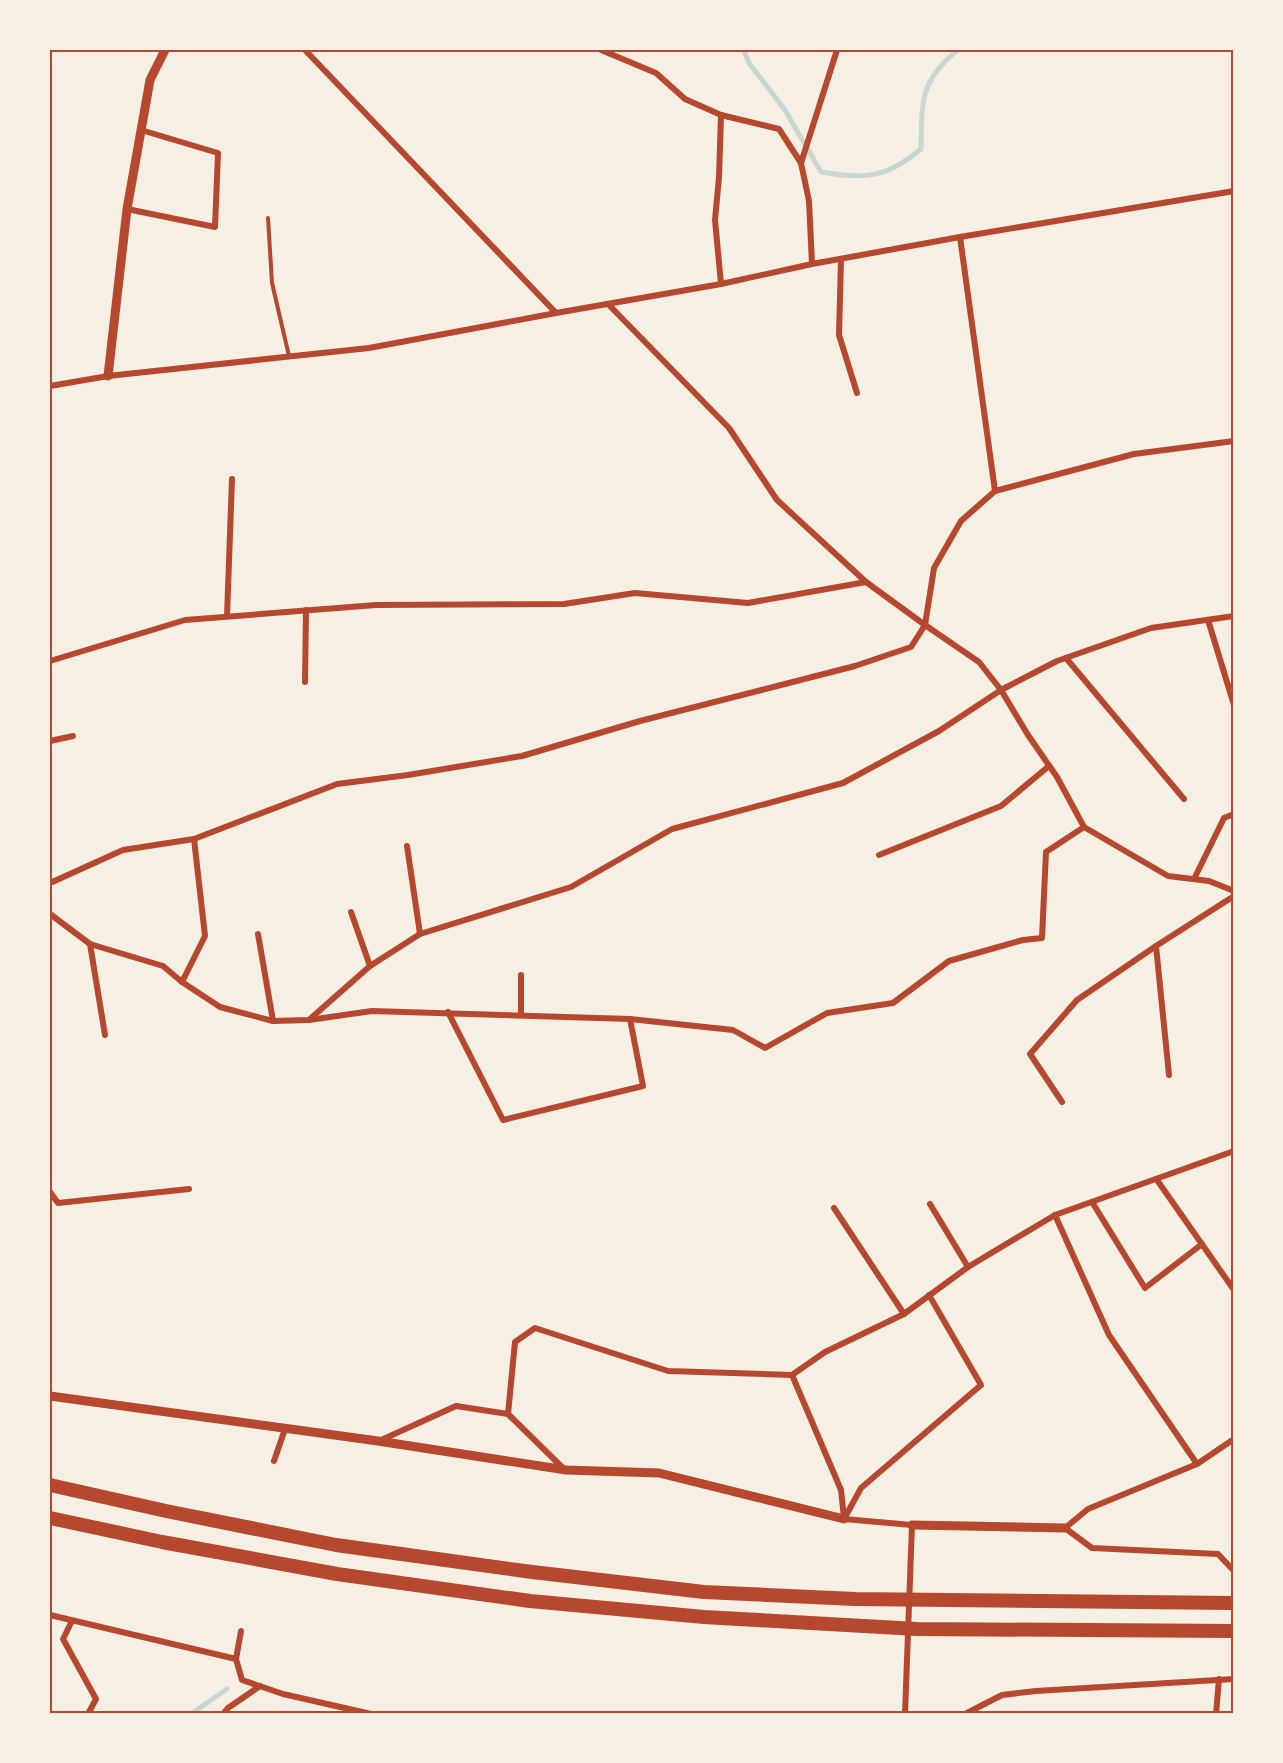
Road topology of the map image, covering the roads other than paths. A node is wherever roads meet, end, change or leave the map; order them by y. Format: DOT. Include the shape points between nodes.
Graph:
graph roads {
  1 [pos="165,50"];
  2 [pos="305,50"];
  3 [pos="603,50"];
  4 [pos="837,50"];
  5 [pos="721,116"];
  6 [pos="141,130"];
  7 [pos="801,161"];
  8 [pos="1233,191"];
  9 [pos="127,209"];
  10 [pos="268,218"];
  11 [pos="960,237"];
  12 [pos="841,259"];
  13 [pos="812,264"];
  14 [pos="721,284"];
  15 [pos="608,304"];
  16 [pos="556,313"];
  17 [pos="289,357"];
  18 [pos="108,376"];
  19 [pos="50,386"];
  20 [pos="857,393"];
  21 [pos="1233,441"];
  22 [pos="232,479"];
  23 [pos="995,491"];
  24 [pos="866,582"];
  25 [pos="306,610"];
  26 [pos="227,616"];
  27 [pos="1233,616"];
  28 [pos="1208,620"];
  29 [pos="924,625"];
  30 [pos="1066,658"];
  31 [pos="50,661"];
  32 [pos="305,682"];
  33 [pos="1001,690"];
  34 [pos="1233,705"];
  35 [pos="73,736"];
  36 [pos="50,741"];
  37 [pos="1049,766"];
  38 [pos="1184,799"];
  39 [pos="1233,814"];
  40 [pos="1084,827"];
  41 [pos="194,839"];
  42 [pos="407,846"];
  43 [pos="879,855"];
  44 [pos="1194,879"];
  45 [pos="50,883"];
  46 [pos="1233,891"];
  47 [pos="1233,896"];
  48 [pos="351,912"];
  49 [pos="50,914"];
  50 [pos="258,934"];
  51 [pos="420,934"];
  52 [pos="90,944"];
  53 [pos="1156,946"];
  54 [pos="370,966"];
  55 [pos="521,975"];
  56 [pos="182,982"];
  57 [pos="448,1012"];
  58 [pos="521,1015"];
  59 [pos="630,1019"];
  60 [pos="309,1020"];
  61 [pos="273,1021"];
  62 [pos="105,1035"];
  63 [pos="1169,1075"];
  64 [pos="1062,1102"];
  65 [pos="1233,1152"];
  66 [pos="1157,1180"];
  67 [pos="189,1189"];
  68 [pos="50,1192"];
  69 [pos="1092,1202"];
  70 [pos="930,1204"];
  71 [pos="834,1208"];
  72 [pos="1055,1215"];
  73 [pos="1202,1244"];
  74 [pos="968,1267"];
  75 [pos="1233,1290"];
  76 [pos="929,1295"];
  77 [pos="904,1314"];
  78 [pos="792,1376"];
  79 [pos="50,1396"];
  80 [pos="508,1414"];
  81 [pos="285,1429"];
  82 [pos="1233,1439"];
  83 [pos="378,1441"];
  84 [pos="274,1461"];
  85 [pos="1197,1464"];
  86 [pos="566,1470"];
  87 [pos="50,1485"];
  88 [pos="50,1518"];
  89 [pos="844,1519"];
  90 [pos="912,1525"];
  91 [pos="1065,1528"];
  92 [pos="1233,1571"];
  93 [pos="1233,1603"];
  94 [pos="50,1615"];
  95 [pos="72,1621"];
  96 [pos="241,1631"];
  97 [pos="1233,1631"];
  98 [pos="236,1659"];
  99 [pos="1219,1679"];
  100 [pos="1233,1679"];
  101 [pos="260,1686"];
  102 [pos="88,1713"];
  103 [pos="223,1713"];
  104 [pos="371,1713"];
  105 [pos="905,1713"];
  106 [pos="965,1713"];
  107 [pos="1216,1713"];
  1 -- 6 [label="street" via="150,80"];
  2 -- 16 [label="street"];
  3 -- 5 [label="street" via="656,73 685,99"];
  4 -- 7 [label="street"];
  5 -- 7 [label="street" via="779,129"];
  5 -- 14 [label="street" via="714,220"];
  6 -- 9 [label="street"];
  6 -- 9 [label="street" via="218,153 215,227"];
  7 -- 13 [label="street" via="809,201"];
  8 -- 11 [label="street"];
  9 -- 18 [label="street"];
  10 -- 17 [label="lane" via="272,283"];
  11 -- 12 [label="street"];
  11 -- 23 [label="street"];
  12 -- 13 [label="street"];
  12 -- 20 [label="street" via="839,335"];
  13 -- 14 [label="street"];
  14 -- 15 [label="street"];
  15 -- 16 [label="street"];
  15 -- 24 [label="street" via="729,428 777,500"];
  16 -- 17 [label="street" via="369,348"];
  17 -- 18 [label="street"];
  18 -- 19 [label="street"];
  21 -- 23 [label="street" via="1134,454"];
  22 -- 26 [label="street"];
  23 -- 29 [label="street" via="961,521 934,568"];
  24 -- 25 [label="street" via="748,603 635,594 564,604 376,605"];
  24 -- 29 [label="street"];
  25 -- 26 [label="street"];
  25 -- 32 [label="street"];
  26 -- 31 [label="street" via="185,620"];
  27 -- 28 [label="street"];
  28 -- 30 [label="street" via="1151,628"];
  28 -- 34 [label="street"];
  29 -- 33 [label="street" via="979,662"];
  29 -- 41 [label="street" via="911,646 855,666 640,721 522,756 338,784"];
  30 -- 33 [label="street"];
  30 -- 38 [label="street"];
  33 -- 37 [label="street"];
  33 -- 51 [label="street" via="939,731 843,783 672,829 571,887"];
  35 -- 36 [label="street"];
  37 -- 40 [label="street"];
  37 -- 43 [label="street" via="1001,806"];
  39 -- 44 [label="street" via="1224,818"];
  40 -- 44 [label="street" via="1168,876"];
  40 -- 59 [label="street" via="1046,852 1042,938 949,961 893,1003 827,1013 765,1048 733,1030"];
  41 -- 45 [label="street" via="123,850"];
  41 -- 56 [label="street" via="205,936"];
  42 -- 51 [label="street"];
  44 -- 46 [label="street"];
  47 -- 53 [label="street"];
  48 -- 54 [label="street"];
  49 -- 52 [label="street"];
  50 -- 61 [label="street"];
  51 -- 54 [label="street"];
  52 -- 56 [label="street" via="163,966"];
  52 -- 62 [label="street"];
  53 -- 63 [label="street"];
  53 -- 64 [label="street" via="1077,1000 1030,1054"];
  54 -- 60 [label="street"];
  55 -- 58 [label="street"];
  56 -- 61 [label="street" via="220,1007"];
  57 -- 58 [label="street"];
  57 -- 59 [label="street" via="503,1120 643,1086"];
  57 -- 60 [label="street" via="372,1011"];
  58 -- 59 [label="street"];
  60 -- 61 [label="street"];
  65 -- 66 [label="street"];
  66 -- 69 [label="street"];
  66 -- 73 [label="street"];
  67 -- 68 [label="street" via="58,1203"];
  69 -- 72 [label="street"];
  69 -- 73 [label="street" via="1145,1288"];
  70 -- 74 [label="street"];
  71 -- 77 [label="street"];
  72 -- 74 [label="street"];
  72 -- 85 [label="street" via="1109,1335"];
  73 -- 75 [label="street"];
  74 -- 76 [label="street"];
  76 -- 77 [label="street"];
  76 -- 89 [label="street" via="981,1385 861,1488"];
  77 -- 78 [label="street" via="825,1352"];
  78 -- 80 [label="street" via="668,1371 535,1328 515,1342"];
  78 -- 89 [label="street" via="841,1490"];
  79 -- 81 [label="street"];
  80 -- 83 [label="street" via="456,1406"];
  80 -- 86 [label="street"];
  81 -- 83 [label="street"];
  81 -- 84 [label="street"];
  82 -- 85 [label="street"];
  83 -- 86 [label="street"];
  85 -- 91 [label="street" via="1088,1509"];
  86 -- 89 [label="street" via="659,1473"];
  87 -- 93 [label="highway" via="336,1545 704,1592 855,1599"];
  88 -- 97 [label="highway" via="338,1574 530,1601 704,1617 917,1629"];
  89 -- 90 [label="street"];
  90 -- 91 [label="street"];
  90 -- 105 [label="street"];
  91 -- 92 [label="street" via="1092,1548 1218,1554"];
  94 -- 95 [label="street"];
  95 -- 98 [label="street"];
  95 -- 102 [label="street" via="63,1640 96,1699"];
  96 -- 98 [label="street"];
  98 -- 101 [label="street" via="242,1680"];
  99 -- 100 [label="street"];
  99 -- 106 [label="street" via="1002,1695"];
  99 -- 107 [label="street"];
  101 -- 103 [label="street"];
  101 -- 104 [label="street"];
}
